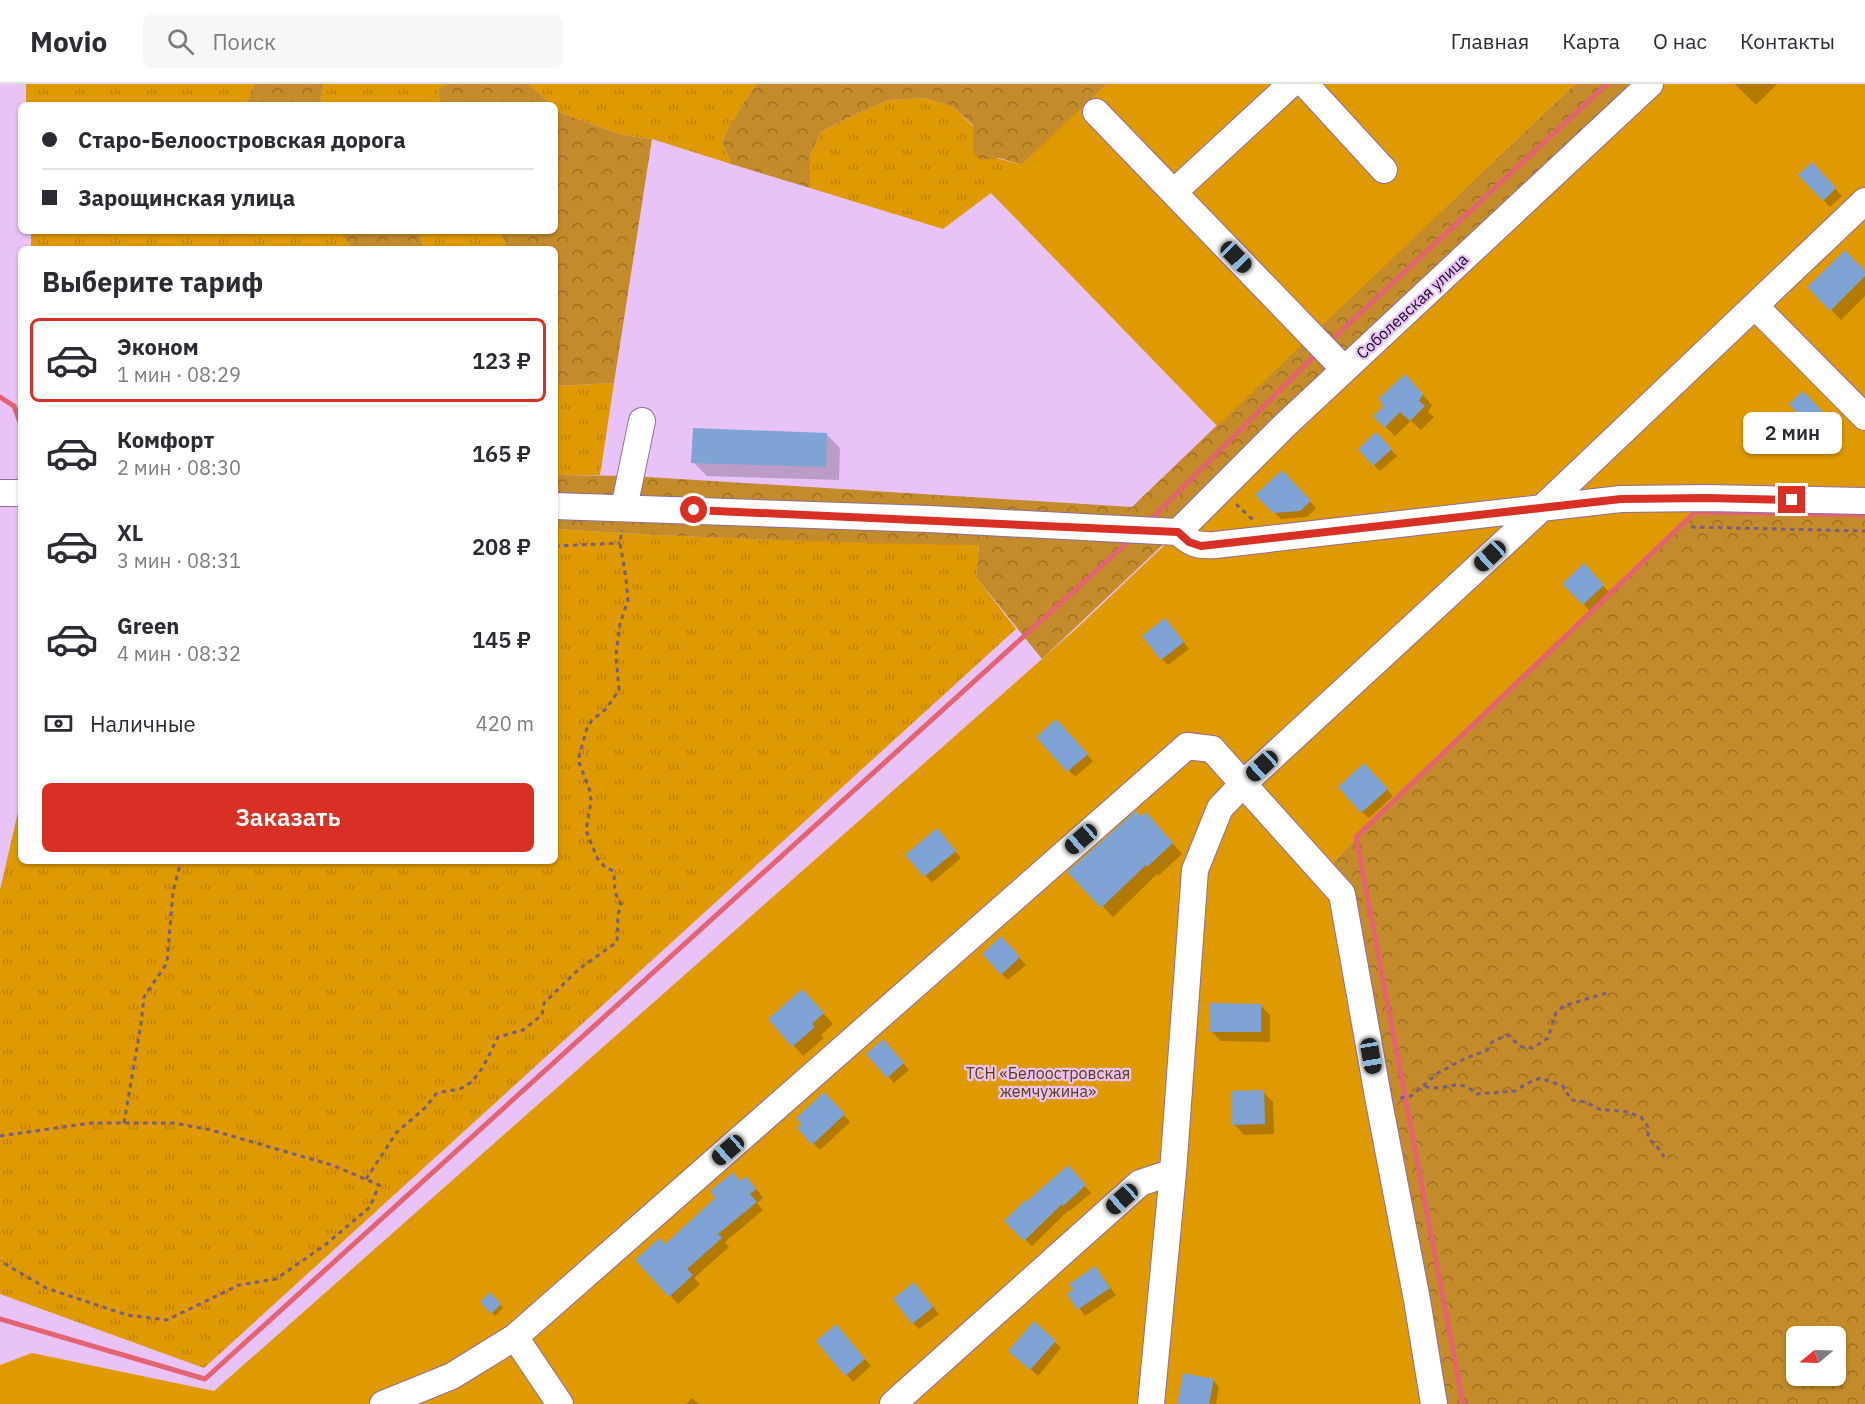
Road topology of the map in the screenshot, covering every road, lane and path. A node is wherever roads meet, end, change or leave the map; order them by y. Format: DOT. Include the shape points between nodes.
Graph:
graph roads {
  1 [pos="1291,84"];
  2 [pos="1305,84"];
  3 [pos="1650,84"];
  4 [pos="1095,112"];
  5 [pos="1384,170"];
  6 [pos="1174,192"];
  7 [pos="1865,201"];
  8 [pos="1755,306"];
  9 [pos="1344,369"];
  10 [pos="1865,417"];
  11 [pos="642,421"];
  12 [pos="0,493"];
  13 [pos="18,493"];
  14 [pos="1865,501"];
  15 [pos="558,506"];
  16 [pos="1543,507"];
  17 [pos="624,508"];
  18 [pos="1691,527"];
  19 [pos="1865,531"];
  20 [pos="1178,532"];
  21 [pos="621,543"];
  22 [pos="558,546"];
  23 [pos="1244,783"];
  24 [pos="180,864"];
  25 [pos="1610,992"];
  26 [pos="1425,1086"];
  27 [pos="1400,1098"];
  28 [pos="124,1123"];
  29 [pos="0,1136"];
  30 [pos="1664,1157"];
  31 [pos="1173,1172"];
  32 [pos="366,1179"];
  33 [pos="0,1261"];
  34 [pos="515,1337"];
  35 [pos="385,1404"];
  36 [pos="560,1404"];
  37 [pos="893,1404"];
  38 [pos="1151,1404"];
  39 [pos="1434,1404"];
  1 -- 6 [label="street"];
  2 -- 5 [label="street"];
  3 -- 9 [label="street, Соболевская улица"];
  4 -- 6 [label="street"];
  6 -- 9 [label="street"];
  7 -- 8 [label="street"];
  8 -- 10 [label="street"];
  8 -- 16 [label="street"];
  9 -- 20 [label="street, Соболевская улица"];
  11 -- 17 [label="street"];
  12 -- 13 [label="street"];
  14 -- 16 [label="street" via="1621,499"];
  15 -- 17 [label="street"];
  16 -- 20 [label="street" via="1201,546"];
  16 -- 23 [label="street"];
  17 -- 20 [label="street"];
  17 -- 21 [label="path"];
  18 -- 19 [label="path"];
  21 -- 22 [label="path"];
  21 -- 32 [label="path" via="628,600 616,655 619,690 587,728 578,760 590,791 586,830 597,858 613,871 614,893 621,904 617,942 579,969 544,1003 542,1015 523,1030 498,1037 481,1071 471,1081 461,1088 436,1094 397,1132"];
  23 -- 31 [label="street" via="1220,808 1195,870"];
  23 -- 34 [label="street" via="1212,749 1187,746"];
  23 -- 39 [label="street" via="1342,894"];
  24 -- 28 [label="path" via="173,892 167,963 144,997"];
  25 -- 26 [label="path" via="1563,1006 1556,1013 1548,1038 1533,1048 1522,1047 1507,1035 1492,1042 1486,1051 1438,1073"];
  26 -- 27 [label="path"];
  26 -- 30 [label="path" via="1466,1086 1477,1094 1515,1091 1540,1078 1548,1080 1563,1086 1571,1100 1641,1117 1648,1127 1648,1138"];
  28 -- 29 [label="path" via="91,1123"];
  28 -- 32 [label="path" via="174,1123 211,1130 332,1165"];
  31 -- 37 [label="street" via="1140,1183"];
  31 -- 38 [label="street"];
  32 -- 33 [label="path" via="379,1185 370,1206 325,1245 276,1279 239,1285 167,1320 127,1315 46,1288"];
  34 -- 35 [label="street" via="452,1376"];
  34 -- 36 [label="street"];
}
